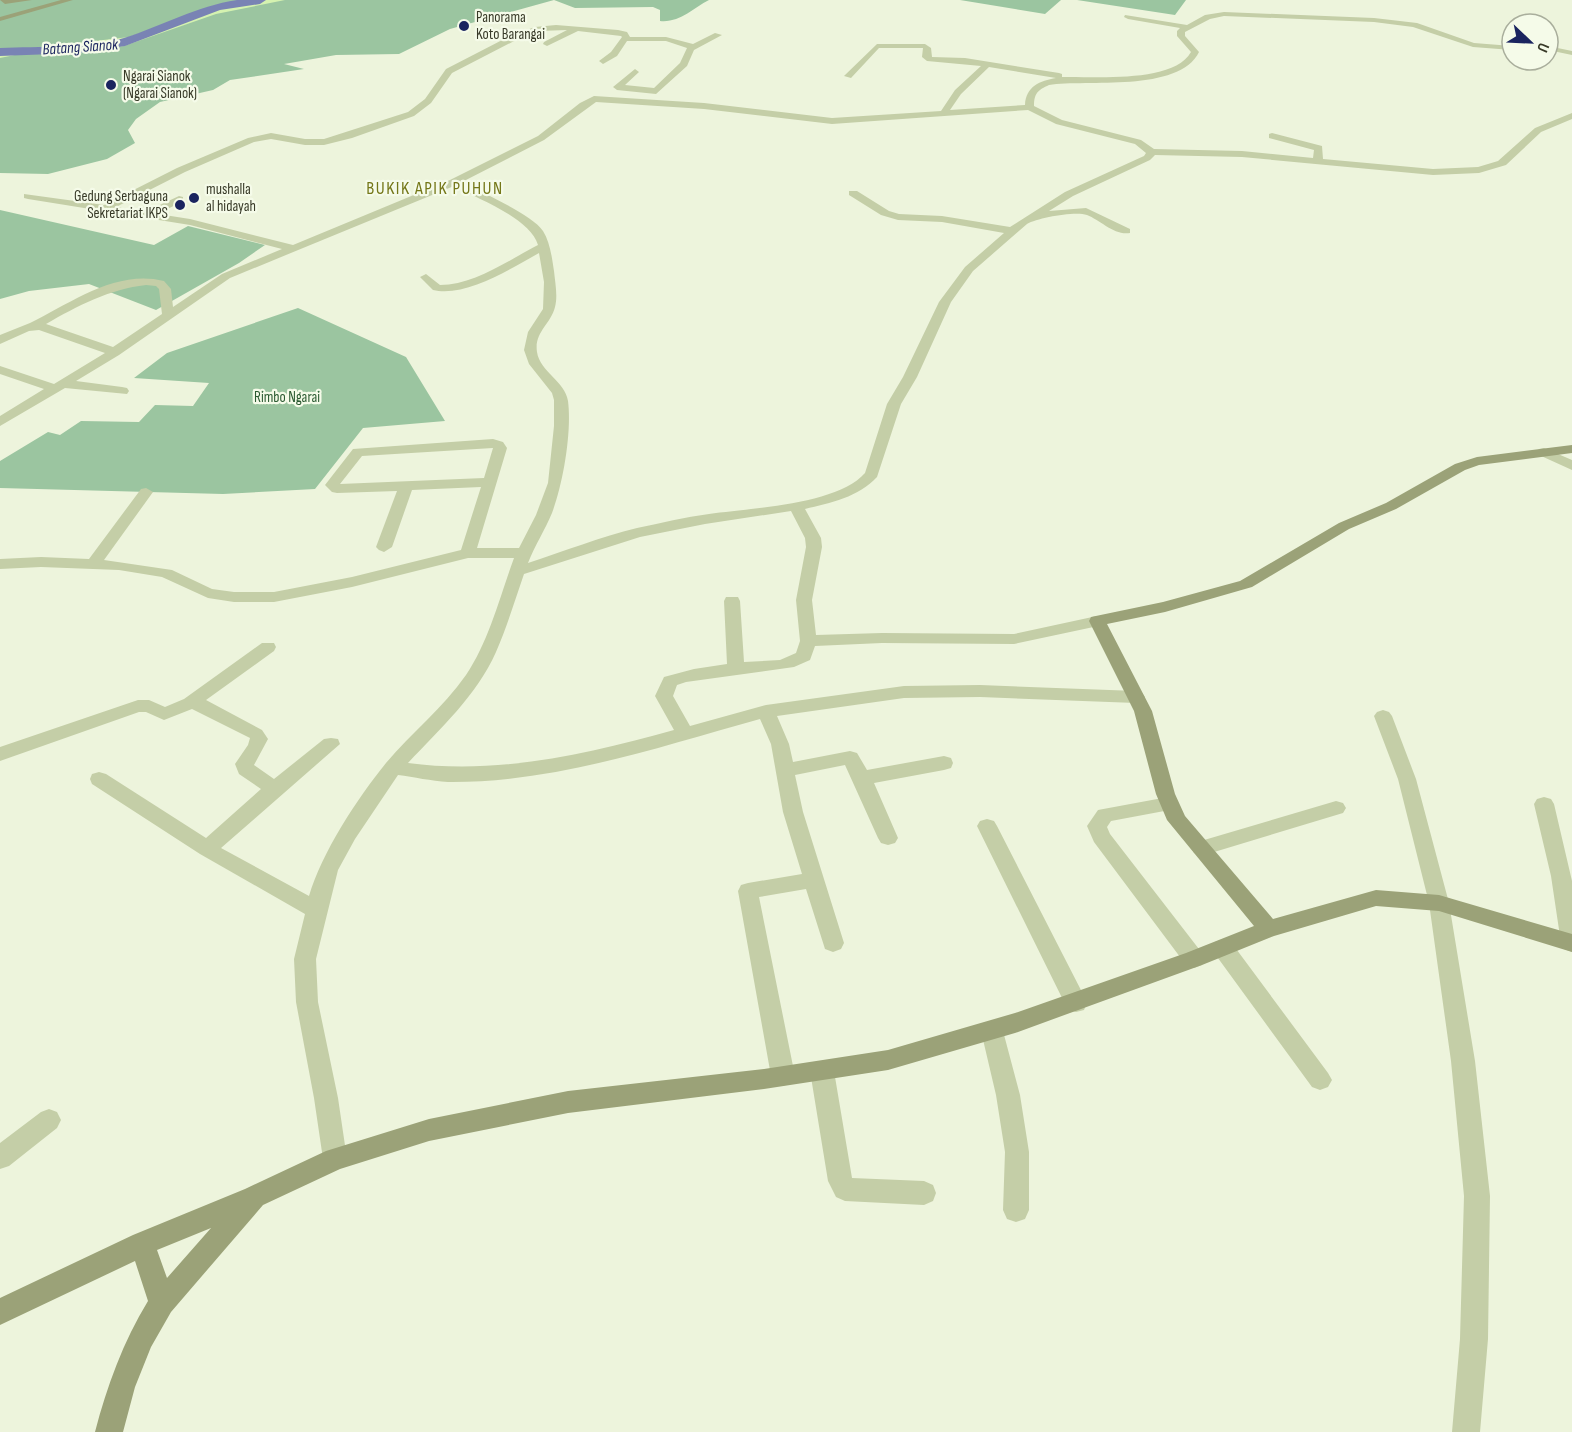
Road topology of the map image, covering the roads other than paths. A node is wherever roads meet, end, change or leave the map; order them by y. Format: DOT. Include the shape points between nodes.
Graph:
graph roads {
  1 [pos="2,0"];
  2 [pos="28,0"];
  3 [pos="69,0"];
  4 [pos="1128,17"];
  5 [pos="0,19"];
  6 [pos="1188,27"];
  7 [pos="576,29"];
  8 [pos="718,35"];
  9 [pos="628,39"];
  10 [pos="547,44"];
  11 [pos="693,47"];
  12 [pos="1500,47"];
  13 [pos="603,62"];
  14 [pos="987,65"];
  15 [pos="635,72"];
  16 [pos="848,76"];
  17 [pos="1093,81"];
  18 [pos="1029,107"];
  19 [pos="945,111"];
  20 [pos="1572,116"];
  21 [pos="1272,136"];
  22 [pos="1294,141"];
  23 [pos="1152,152"];
  24 [pos="1280,157"];
  25 [pos="1318,161"];
  26 [pos="454,182"];
  27 [pos="853,193"];
  28 [pos="28,196"];
  29 [pos="179,199"];
  30 [pos="106,208"];
  31 [pos="147,215"];
  32 [pos="1034,215"];
  33 [pos="1012,231"];
  34 [pos="1126,231"];
  35 [pos="543,247"];
  36 [pos="293,248"];
  37 [pos="426,277"];
  38 [pos="168,314"];
  39 [pos="33,326"];
  40 [pos="0,340"];
  41 [pos="115,352"];
  42 [pos="0,370"];
  43 [pos="60,387"];
  44 [pos="122,390"];
  45 [pos="0,422"];
  46 [pos="1572,448"];
  47 [pos="1544,452"];
  48 [pos="1572,466"];
  49 [pos="491,482"];
  50 [pos="406,487"];
  51 [pos="146,492"];
  52 [pos="796,506"];
  53 [pos="384,547"];
  54 [pos="468,553"];
  55 [pos="524,553"];
  56 [pos="94,563"];
  57 [pos="0,564"];
  58 [pos="519,571"];
  59 [pos="732,601"];
  60 [pos="1097,621"];
  61 [pos="808,641"];
  62 [pos="268,647"];
  63 [pos="736,669"];
  64 [pos="1136,697"];
  65 [pos="190,703"];
  66 [pos="765,711"];
  67 [pos="1383,716"];
  68 [pos="686,734"];
  69 [pos="331,744"];
  70 [pos="0,754"];
  71 [pos="944,763"];
  72 [pos="393,768"];
  73 [pos="784,770"];
  74 [pos="862,778"];
  75 [pos="99,779"];
  76 [pos="274,789"];
  77 [pos="1168,804"];
  78 [pos="1544,804"];
  79 [pos="1336,808"];
  80 [pos="987,826"];
  81 [pos="888,838"];
  82 [pos="1201,848"];
  83 [pos="207,849"];
  84 [pos="814,880"];
  85 [pos="1439,903"];
  86 [pos="316,910"];
  87 [pos="1269,929"];
  88 [pos="833,943"];
  89 [pos="1572,943"];
  90 [pos="1223,948"];
  91 [pos="1194,959"];
  92 [pos="1076,1003"];
  93 [pos="992,1031"];
  94 [pos="822,1071"];
  95 [pos="783,1076"];
  96 [pos="1320,1080"];
  97 [pos="49,1120"];
  98 [pos="0,1158"];
  99 [pos="335,1159"];
  100 [pos="924,1193"];
  101 [pos="254,1197"];
  102 [pos="1016,1210"];
  103 [pos="142,1244"];
  104 [pos="162,1303"];
  105 [pos="0,1312"];
  106 [pos="109,1432"];
  107 [pos="1466,1432"];
  1 -- 2 [label="street"];
  3 -- 5 [label="street"];
  4 -- 6 [label="street"];
  6 -- 12 [label="street" via="1212,12 1388,21 1425,28 1473,45"];
  6 -- 17 [label="street" via="1181,31 1181,36 1195,52 1191,60 1157,75"];
  7 -- 9 [label="street" via="618,32"];
  7 -- 10 [label="street"];
  7 -- 30 [label="street" via="538,28 459,64 443,77 428,101 411,114 324,142 272,136 251,140"];
  8 -- 11 [label="street"];
  9 -- 11 [label="street" via="666,39"];
  9 -- 13 [label="street"];
  11 -- 15 [label="street" via="687,51 684,64 656,92 617,87"];
  14 -- 16 [label="street" via="930,59 926,57 925,46 882,45"];
  14 -- 17 [label="street"];
  14 -- 19 [label="street" via="957,92"];
  17 -- 18 [label="street" via="1046,82 1031,91 1027,98"];
  18 -- 19 [label="street"];
  18 -- 23 [label="street" via="1059,122 1138,142"];
  19 -- 26 [label="street" via="832,121 704,106 594,99 541,138"];
  20 -- 25 [label="street" via="1538,130 1502,163 1479,170 1433,172"];
  21 -- 22 [label="street"];
  22 -- 24 [label="street"];
  22 -- 25 [label="street" via="1319,148"];
  23 -- 24 [label="street"];
  23 -- 32 [label="street"];
  24 -- 25 [label="street"];
  26 -- 35 [label="street" via="528,222 538,231"];
  26 -- 36 [label="street"];
  27 -- 33 [label="street" via="898,217 942,219"];
  28 -- 30 [label="street"];
  29 -- 31 [label="street"];
  30 -- 31 [label="street"];
  31 -- 36 [label="street" via="225,229"];
  32 -- 33 [label="street"];
  32 -- 34 [label="street" via="1086,211"];
  33 -- 52 [label="street" via="969,270 945,302 894,404 872,474 864,483 832,498"];
  35 -- 37 [label="street" via="449,289 437,288"];
  35 -- 55 [label="street" via="550,280 550,306 533,330 530,353 545,378 559,391 561,426 555,483"];
  36 -- 38 [label="street" via="226,276"];
  38 -- 39 [label="street" via="165,290 160,284 145,281 89,297"];
  38 -- 41 [label="street"];
  39 -- 40 [label="street"];
  39 -- 41 [label="street"];
  41 -- 43 [label="street"];
  42 -- 43 [label="street"];
  43 -- 44 [label="street"];
  43 -- 45 [label="street"];
  46 -- 47 [label="street"];
  47 -- 48 [label="street"];
  47 -- 60 [label="street" via="1460,466 1391,506 1344,526 1246,584"];
  49 -- 50 [label="street"];
  49 -- 50 [label="street" via="500,448 492,443 358,452 332,485 337,489"];
  49 -- 54 [label="street"];
  50 -- 53 [label="street"];
  51 -- 56 [label="street"];
  52 -- 58 [label="street" via="668,526"];
  52 -- 61 [label="street" via="814,547 804,600"];
  54 -- 55 [label="street"];
  54 -- 56 [label="street" via="274,597 208,593 166,573"];
  55 -- 58 [label="street"];
  56 -- 57 [label="street"];
  58 -- 72 [label="street" via="487,653 472,679"];
  59 -- 63 [label="street"];
  60 -- 61 [label="street" via="1014,639"];
  60 -- 64 [label="street"];
  61 -- 63 [label="street" via="804,656 795,663"];
  62 -- 65 [label="street"];
  63 -- 68 [label="street" via="670,681 664,696"];
  64 -- 66 [label="street" via="904,692"];
  64 -- 77 [label="street" via="1157,755"];
  65 -- 70 [label="street" via="165,714 149,706 138,706"];
  65 -- 76 [label="street" via="256,734 258,746 244,764"];
  66 -- 68 [label="street"];
  66 -- 73 [label="street" via="780,744"];
  67 -- 85 [label="street" via="1407,779"];
  68 -- 72 [label="street" via="584,759 492,773 446,775"];
  69 -- 76 [label="street"];
  71 -- 74 [label="street"];
  72 -- 86 [label="street" via="328,870"];
  73 -- 74 [label="street" via="849,758"];
  73 -- 84 [label="street"];
  74 -- 81 [label="street"];
  75 -- 83 [label="street"];
  76 -- 83 [label="street"];
  77 -- 82 [label="street"];
  77 -- 91 [label="street" via="1105,815 1096,826"];
  78 -- 89 [label="street"];
  79 -- 82 [label="street"];
  80 -- 92 [label="street"];
  82 -- 87 [label="street"];
  83 -- 86 [label="street"];
  84 -- 88 [label="street"];
  84 -- 95 [label="street" via="748,891"];
  85 -- 87 [label="street" via="1376,898"];
  85 -- 89 [label="street"];
  85 -- 107 [label="street" via="1463,1061 1477,1196 1474,1339"];
  86 -- 99 [label="street" via="305,959 306,1002"];
  87 -- 90 [label="street"];
  90 -- 91 [label="street"];
  90 -- 96 [label="street"];
  91 -- 92 [label="street"];
  92 -- 93 [label="street"];
  93 -- 94 [label="street" via="888,1060"];
  93 -- 102 [label="street" via="1017,1152"];
  94 -- 95 [label="street"];
  94 -- 100 [label="street" via="840,1181 845,1189"];
  95 -- 99 [label="street" via="567,1102 429,1130"];
  97 -- 98 [label="street"];
  99 -- 101 [label="street"];
  101 -- 103 [label="street"];
  101 -- 104 [label="street"];
  103 -- 104 [label="street"];
  103 -- 105 [label="street"];
  104 -- 106 [label="street" via="141,1338 121,1387"];
}
